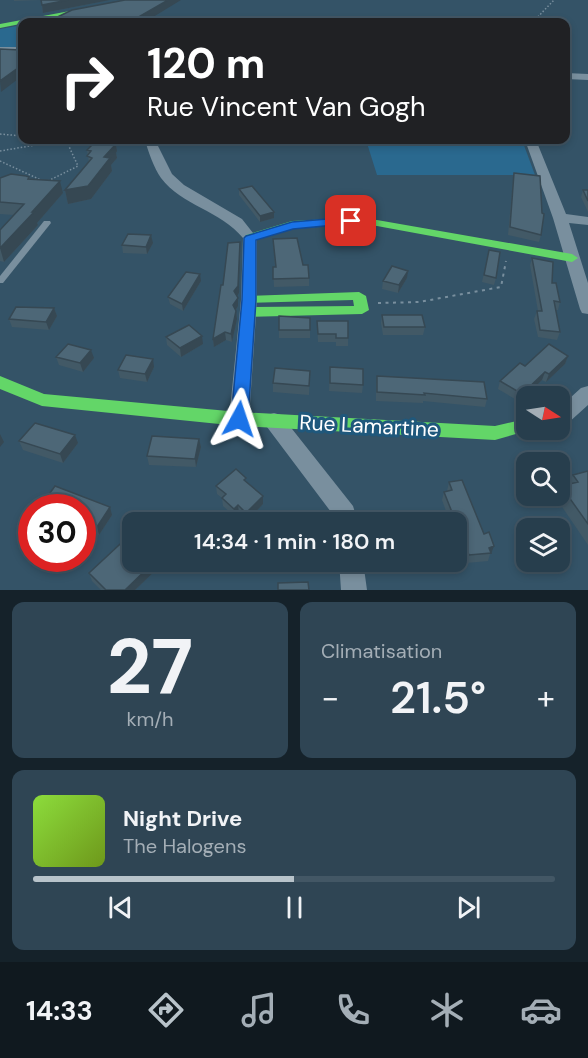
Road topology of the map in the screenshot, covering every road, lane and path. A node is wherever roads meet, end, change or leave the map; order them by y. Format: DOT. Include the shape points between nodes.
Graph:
graph roads {
  1 [pos="138,0"];
  2 [pos="554,0"];
  3 [pos="47,18"];
  4 [pos="537,18"];
  5 [pos="18,51"];
  6 [pos="1,53"];
  7 [pos="18,55"];
  8 [pos="570,76"];
  9 [pos="588,77"];
  10 [pos="0,134"];
  11 [pos="18,136"];
  12 [pos="42,144"];
  13 [pos="68,144"];
  14 [pos="152,144"];
  15 [pos="532,144"];
  16 [pos="0,151"];
  17 [pos="0,161"];
  18 [pos="33,180"];
  19 [pos="42,180"];
  20 [pos="560,218"];
  21 [pos="588,221"];
  22 [pos="47,223"];
  23 [pos="250,238"];
  24 [pos="508,246"];
  25 [pos="572,258"];
  26 [pos="0,281"];
  27 [pos="361,303"];
  28 [pos="249,306"];
  29 [pos="588,309"];
  30 [pos="1,384"];
  31 [pos="588,393"];
  32 [pos="570,409"];
  33 [pos="239,419"];
  34 [pos="274,421"];
  35 [pos="516,428"];
  36 [pos="344,512"];
  37 [pos="352,572"];
  38 [pos="354,590"];
  1 -- 3 [label="street"];
  2 -- 4 [label="path"];
  5 -- 6 [label="street"];
  6 -- 7 [label="lane"];
  8 -- 9 [label="street"];
  10 -- 11 [label="path"];
  12 -- 16 [label="path"];
  13 -- 19 [label="path" via="78,166"];
  14 -- 23 [label="street" via="166,176 179,188 237,222"];
  15 -- 20 [label="street"];
  17 -- 19 [label="path"];
  18 -- 19 [label="path"];
  20 -- 21 [label="street"];
  20 -- 25 [label="street"];
  22 -- 26 [label="lane"];
  23 -- 24 [label="street" via="292,225 351,221"];
  23 -- 28 [label="street"];
  24 -- 25 [label="street"];
  24 -- 27 [label="path" via="501,287 419,302"];
  25 -- 29 [label="street"];
  27 -- 28 [label="street" via="362,310"];
  28 -- 33 [label="street"];
  30 -- 33 [label="street, Rue Lamartine" via="42,400"];
  31 -- 32 [label="street"];
  33 -- 34 [label="street, Rue Lamartine"];
  34 -- 35 [label="street, Rue Lamartine" via="495,433"];
  34 -- 36 [label="street"];
  37 -- 38 [label="street"];
}
